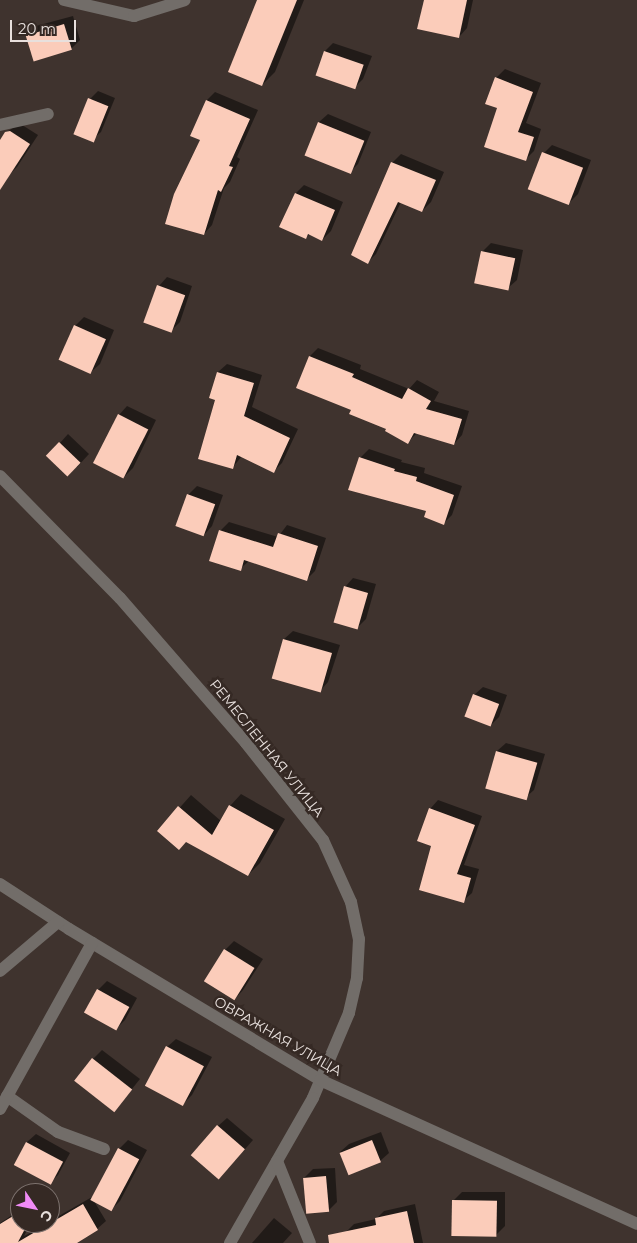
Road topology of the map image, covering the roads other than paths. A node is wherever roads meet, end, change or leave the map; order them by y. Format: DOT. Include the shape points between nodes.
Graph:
graph roads {
  1 [pos="64,0"];
  2 [pos="185,0"];
  3 [pos="48,114"];
  4 [pos="0,125"];
  5 [pos="0,476"];
  6 [pos="0,884"];
  7 [pos="58,922"];
  8 [pos="92,943"];
  9 [pos="0,971"];
  10 [pos="320,1080"];
  11 [pos="7,1096"];
  12 [pos="0,1109"];
  13 [pos="104,1149"];
  14 [pos="277,1161"];
  15 [pos="637,1224"];
  16 [pos="230,1243"];
  17 [pos="310,1243"];
  1 -- 2 [label="street" via="134,16"];
  3 -- 4 [label="street"];
  5 -- 10 [label="street, РЕМЕСЛЕННАЯ УЛИЦА" via="120,598 246,743 323,840 351,902 359,939 357,978 349,1013"];
  6 -- 7 [label="street, ОВРАЖНАЯ УЛИЦА"];
  7 -- 8 [label="street, ОВРАЖНАЯ УЛИЦА"];
  7 -- 9 [label="street"];
  8 -- 10 [label="street, ОВРАЖНАЯ УЛИЦА"];
  8 -- 11 [label="street"];
  10 -- 14 [label="street, РЕМЕСЛЕННАЯ УЛИЦА"];
  10 -- 15 [label="street, ОВРАЖНАЯ УЛИЦА"];
  11 -- 12 [label="street"];
  11 -- 13 [label="street" via="58,1132"];
  14 -- 16 [label="street, РЕМЕСЛЕННАЯ УЛИЦА"];
  14 -- 17 [label="street"];
}
